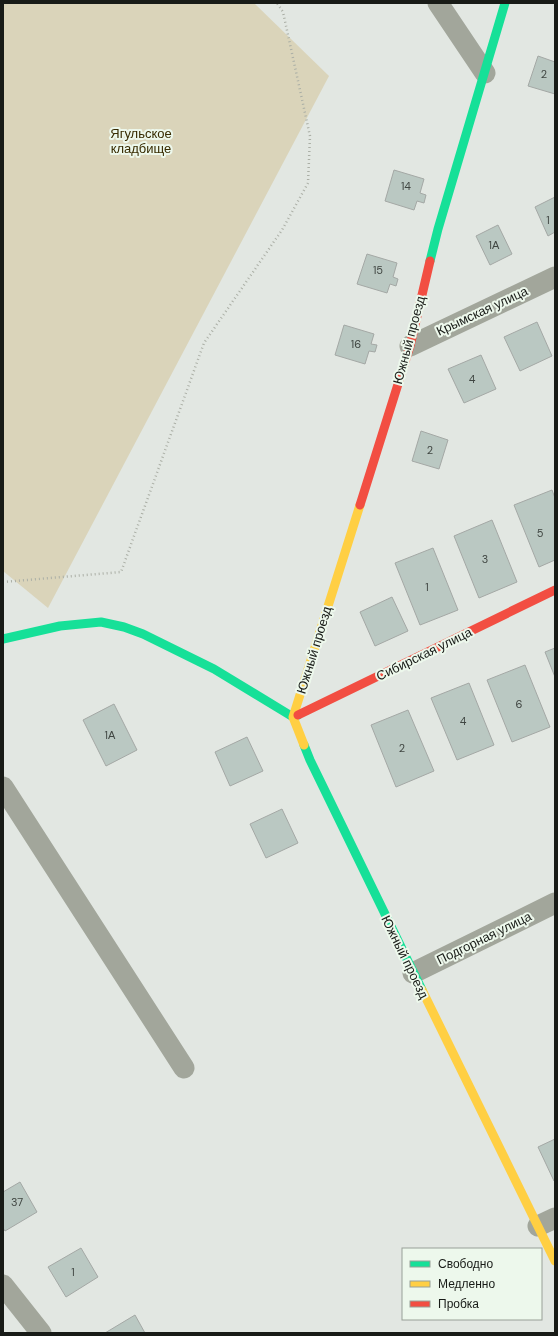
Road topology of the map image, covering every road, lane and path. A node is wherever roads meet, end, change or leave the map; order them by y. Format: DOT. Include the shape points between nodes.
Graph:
graph roads {
  1 [pos="277,3"];
  2 [pos="438,3"];
  3 [pos="505,3"];
  4 [pos="485,73"];
  5 [pos="555,277"];
  6 [pos="410,346"];
  7 [pos="3,582"];
  8 [pos="555,590"];
  9 [pos="3,639"];
  10 [pos="292,717"];
  11 [pos="3,787"];
  12 [pos="555,903"];
  13 [pos="413,973"];
  14 [pos="184,1068"];
  15 [pos="546,1222"];
  16 [pos="555,1261"];
  17 [pos="3,1285"];
  18 [pos="41,1333"];
  1 -- 7 [label="path" via="283,12 310,136 308,183 282,230 204,343 121,572"];
  2 -- 4 [label="street"];
  3 -- 4 [label="street, Южный проезд"];
  4 -- 6 [label="street, Южный проезд" via="438,229"];
  5 -- 6 [label="street, Крымская улица"];
  6 -- 10 [label="street, Южный проезд"];
  8 -- 10 [label="street, Сибирская улица"];
  9 -- 10 [label="street" via="67,625 101,622 124,627 214,669"];
  10 -- 13 [label="street, Южный проезд" via="310,760"];
  11 -- 14 [label="street"];
  12 -- 13 [label="street, Подгорная улица"];
  13 -- 15 [label="street, Южный проезд"];
  15 -- 16 [label="street, Южный проезд"];
  17 -- 18 [label="street"];
}
